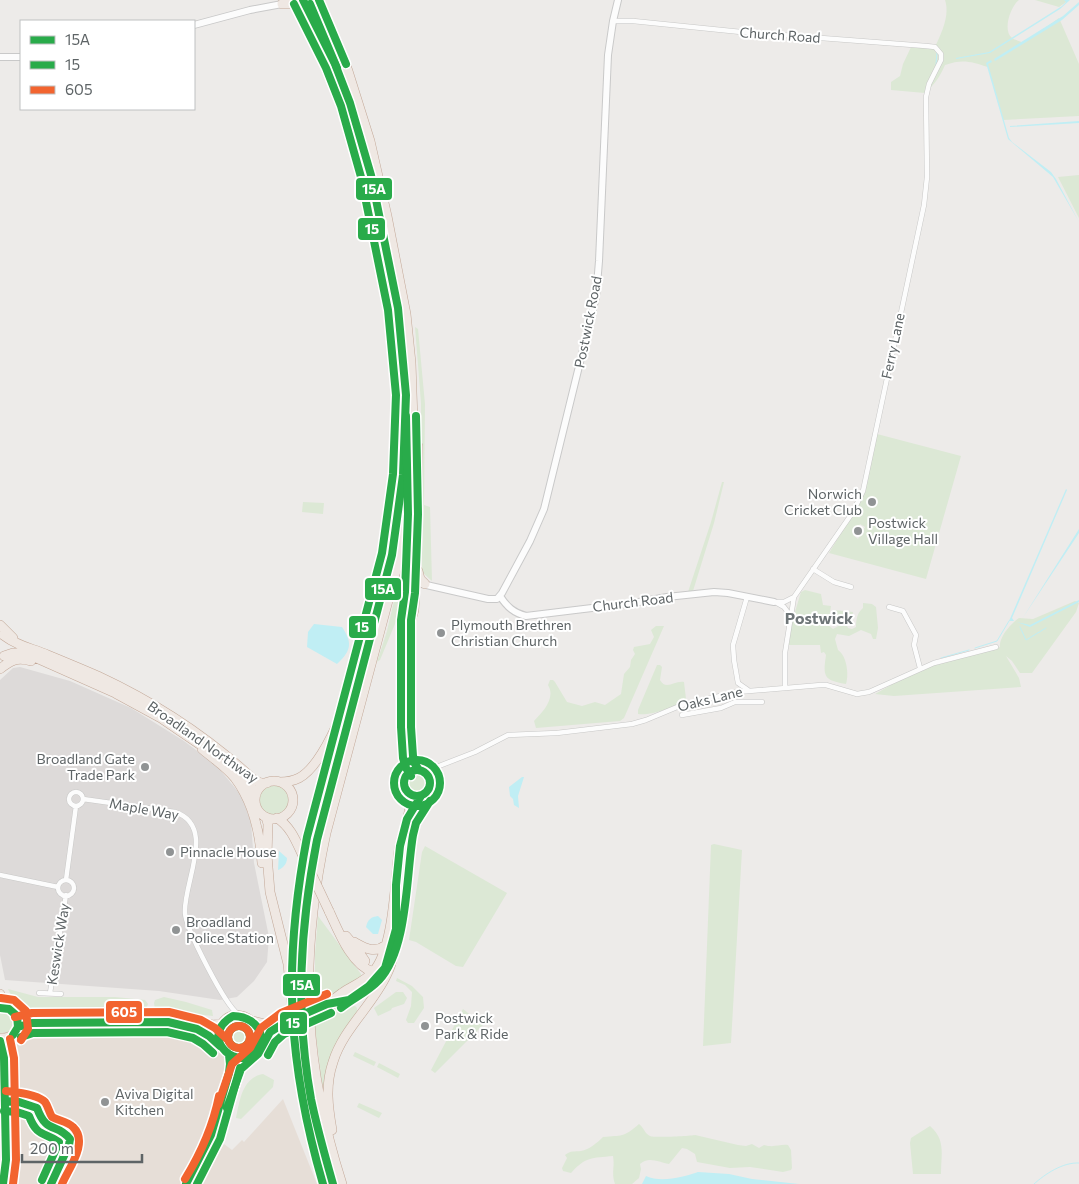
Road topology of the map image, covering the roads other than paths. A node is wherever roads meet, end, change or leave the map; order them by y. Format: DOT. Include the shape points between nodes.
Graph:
graph roads {
  1 [pos="319,0"];
  2 [pos="618,0"];
  3 [pos="284,2"];
  4 [pos="304,4"];
  5 [pos="612,21"];
  6 [pos="195,24"];
  7 [pos="0,57"];
  8 [pos="20,57"];
  9 [pos="942,57"];
  10 [pos="412,379"];
  11 [pos="813,569"];
  12 [pos="423,584"];
  13 [pos="851,587"];
  14 [pos="415,594"];
  15 [pos="500,596"];
  16 [pos="747,597"];
  17 [pos="794,597"];
  18 [pos="382,598"];
  19 [pos="774,602"];
  20 [pos="889,607"];
  21 [pos="790,616"];
  22 [pos="411,620"];
  23 [pos="0,625"];
  24 [pos="2,633"];
  25 [pos="996,647"];
  26 [pos="46,654"];
  27 [pos="2,659"];
  28 [pos="920,668"];
  29 [pos="0,669"];
  30 [pos="74,674"];
  31 [pos="738,683"];
  32 [pos="785,686"];
  33 [pos="748,690"];
  34 [pos="737,692"];
  35 [pos="702,699"];
  36 [pos="762,702"];
  37 [pos="703,710"];
  38 [pos="682,715"];
  39 [pos="411,727"];
  40 [pos="183,733"];
  41 [pos="423,772"];
  42 [pos="407,775"];
  43 [pos="280,782"];
  44 [pos="267,783"];
  45 [pos="409,794"];
  46 [pos="421,796"];
  47 [pos="255,797"];
  48 [pos="83,799"];
  49 [pos="76,806"];
  50 [pos="290,809"];
  51 [pos="266,817"];
  52 [pos="277,818"];
  53 [pos="407,819"];
  54 [pos="293,833"];
  55 [pos="2,874"];
  56 [pos="66,880"];
  57 [pos="396,885"];
  58 [pos="58,887"];
  59 [pos="66,896"];
  60 [pos="335,922"];
  61 [pos="396,929"];
  62 [pos="349,940"];
  63 [pos="386,945"];
  64 [pos="284,946"];
  65 [pos="374,975"];
  66 [pos="39,993"];
  67 [pos="50,993"];
  68 [pos="0,994"];
  69 [pos="61,994"];
  70 [pos="355,996"];
  71 [pos="226,1001"];
  72 [pos="331,1002"];
  73 [pos="8,1010"];
  74 [pos="360,1015"];
  75 [pos="242,1016"];
  76 [pos="253,1020"];
  77 [pos="224,1022"];
  78 [pos="286,1022"];
  79 [pos="18,1027"];
  80 [pos="277,1027"];
  81 [pos="11,1036"];
  82 [pos="260,1038"];
  83 [pos="0,1039"];
  84 [pos="220,1046"];
  85 [pos="228,1055"];
  86 [pos="246,1056"];
  87 [pos="4,1058"];
  88 [pos="227,1108"];
  89 [pos="317,1126"];
  90 [pos="3,1184"];
  91 [pos="186,1184"];
  92 [pos="194,1184"];
  93 [pos="334,1184"];
  94 [pos="343,1184"];
  1 -- 10 [label="highway" via="348,71 370,141 402,284"];
  2 -- 5 [label="street, Postwick Road"];
  3 -- 4 [label="highway"];
  3 -- 6 [label="street"];
  4 -- 18 [label="highway" via="335,64 353,112 371,175 401,328 406,395 404,475"];
  5 -- 9 [label="street, Church Road" via="926,46 935,47"];
  5 -- 15 [label="street, Postwick Road" via="596,297 544,510"];
  7 -- 8 [label="street"];
  9 -- 11 [label="street, Ferry Lane" via="927,89 928,177 924,205 862,494"];
  10 -- 12 [label="highway" via="417,425 416,556"];
  10 -- 94 [label="highway" via="412,454 401,542 388,604 326,832 310,933 308,1000 313,1063 323,1119"];
  11 -- 13 [label="street" via="834,582"];
  11 -- 17 [label="street, Ferry Lane"];
  12 -- 14 [label="highway"];
  12 -- 14 [label="street"];
  12 -- 15 [label="street" via="488,599"];
  12 -- 22 [label="highway" via="412,584 410,590"];
  14 -- 22 [label="highway"];
  15 -- 16 [label="street, Church Road" via="516,614 526,616 714,592"];
  16 -- 19 [label="street, Church Road"];
  16 -- 31 [label="street" via="733,645"];
  17 -- 19 [label="street"];
  17 -- 21 [label="street"];
  18 -- 43 [label="highway" via="344,710 328,742 303,776"];
  18 -- 89 [label="highway" via="324,813 305,904 300,960 302,1028"];
  19 -- 21 [label="street" via="784,607"];
  20 -- 28 [label="street" via="903,611 916,635 914,645"];
  21 -- 32 [label="street"];
  22 -- 39 [label="highway"];
  23 -- 26 [label="highway" via="14,639"];
  24 -- 26 [label="highway, Broadland Northway" via="19,646"];
  24 -- 27 [label="highway" via="6,649"];
  25 -- 28 [label="street, Oaks Lane"];
  26 -- 44 [label="highway, Broadland Northway" via="149,703 203,739 254,780"];
  27 -- 30 [label="highway, Broadland Northway" via="13,652 25,653"];
  28 -- 32 [label="street, Oaks Lane" via="869,692 857,694 826,685"];
  29 -- 30 [label="highway" via="12,660 22,658"];
  30 -- 40 [label="highway, Broadland Northway" via="115,693"];
  31 -- 33 [label="street"];
  31 -- 34 [label="street"];
  32 -- 33 [label="street, Oaks Lane"];
  33 -- 34 [label="street, Oaks Lane"];
  34 -- 35 [label="street, Oaks Lane"];
  35 -- 37 [label="street"];
  35 -- 41 [label="street, Oaks Lane" via="632,724 503,737 475,752"];
  36 -- 37 [label="street" via="735,702"];
  37 -- 38 [label="street"];
  39 -- 41 [label="highway" via="413,756"];
  39 -- 42 [label="highway"];
  40 -- 47 [label="highway, Broadland Northway" via="245,780"];
  40 -- 64 [label="highway" via="234,777 256,820 268,901"];
  41 -- 42 [label="highway"];
  41 -- 46 [label="highway" via="430,778 430,788"];
  42 -- 45 [label="highway" via="404,783"];
  43 -- 44 [label="highway"];
  43 -- 50 [label="highway" via="291,794"];
  44 -- 47 [label="highway"];
  45 -- 46 [label="highway"];
  45 -- 53 [label="highway"];
  46 -- 53 [label="highway"];
  47 -- 51 [label="highway" via="257,809"];
  48 -- 49 [label="street"];
  48 -- 49 [label="street" via="79,792 70,794 69,802"];
  48 -- 71 [label="street, Maple Way" via="175,812 191,823 197,842 186,919"];
  49 -- 56 [label="street"];
  50 -- 52 [label="highway"];
  50 -- 54 [label="highway"];
  51 -- 52 [label="highway"];
  51 -- 64 [label="highway" via="270,892"];
  52 -- 54 [label="highway"];
  53 -- 57 [label="highway"];
  54 -- 60 [label="highway, bridge"];
  55 -- 58 [label="street"];
  56 -- 58 [label="street"];
  56 -- 59 [label="street" via="74,886 73,892"];
  57 -- 61 [label="highway"];
  57 -- 63 [label="highway"];
  58 -- 59 [label="street"];
  59 -- 67 [label="street, Keswick Way"];
  60 -- 62 [label="highway"];
  60 -- 65 [label="highway" via="343,941"];
  61 -- 65 [label="highway" via="388,961"];
  61 -- 65 [label="highway" via="388,972"];
  62 -- 63 [label="highway" via="374,951"];
  62 -- 65 [label="highway"];
  63 -- 65 [label="highway"];
  64 -- 89 [label="highway" via="305,1092"];
  65 -- 70 [label="highway"];
  65 -- 72 [label="highway"];
  65 -- 74 [label="highway"];
  66 -- 67 [label="street, Keswick Way"];
  67 -- 69 [label="street, Keswick Way"];
  68 -- 73 [label="highway"];
  70 -- 72 [label="highway"];
  70 -- 74 [label="highway" via="362,1005"];
  71 -- 75 [label="street, Maple Way"];
  71 -- 77 [label="street, Maple Way" via="228,1013"];
  72 -- 78 [label="highway, bridge"];
  73 -- 77 [label="highway" via="33,1016 167,1015 213,1026"];
  73 -- 79 [label="highway" via="18,1020"];
  74 -- 94 [label="highway" via="335,1056 328,1088 328,1107"];
  75 -- 76 [label="highway"];
  75 -- 77 [label="highway" via="231,1017"];
  76 -- 78 [label="highway" via="265,1024"];
  76 -- 82 [label="highway"];
  77 -- 84 [label="highway" via="218,1034"];
  78 -- 80 [label="highway"];
  79 -- 81 [label="highway"];
  79 -- 84 [label="highway" via="32,1023 168,1022 200,1029"];
  80 -- 82 [label="highway" via="266,1031"];
  80 -- 88 [label="highway" via="268,1034 258,1054 241,1069"];
  81 -- 83 [label="highway"];
  81 -- 87 [label="street"];
  82 -- 86 [label="highway" via="255,1050"];
  83 -- 87 [label="street"];
  84 -- 85 [label="highway"];
  85 -- 86 [label="highway"];
  85 -- 91 [label="highway" via="229,1073 214,1126"];
  86 -- 88 [label="highway" via="233,1078"];
  87 -- 90 [label="street" via="6,1160"];
  88 -- 92 [label="highway" via="214,1145"];
  89 -- 93 [label="highway"];
}
